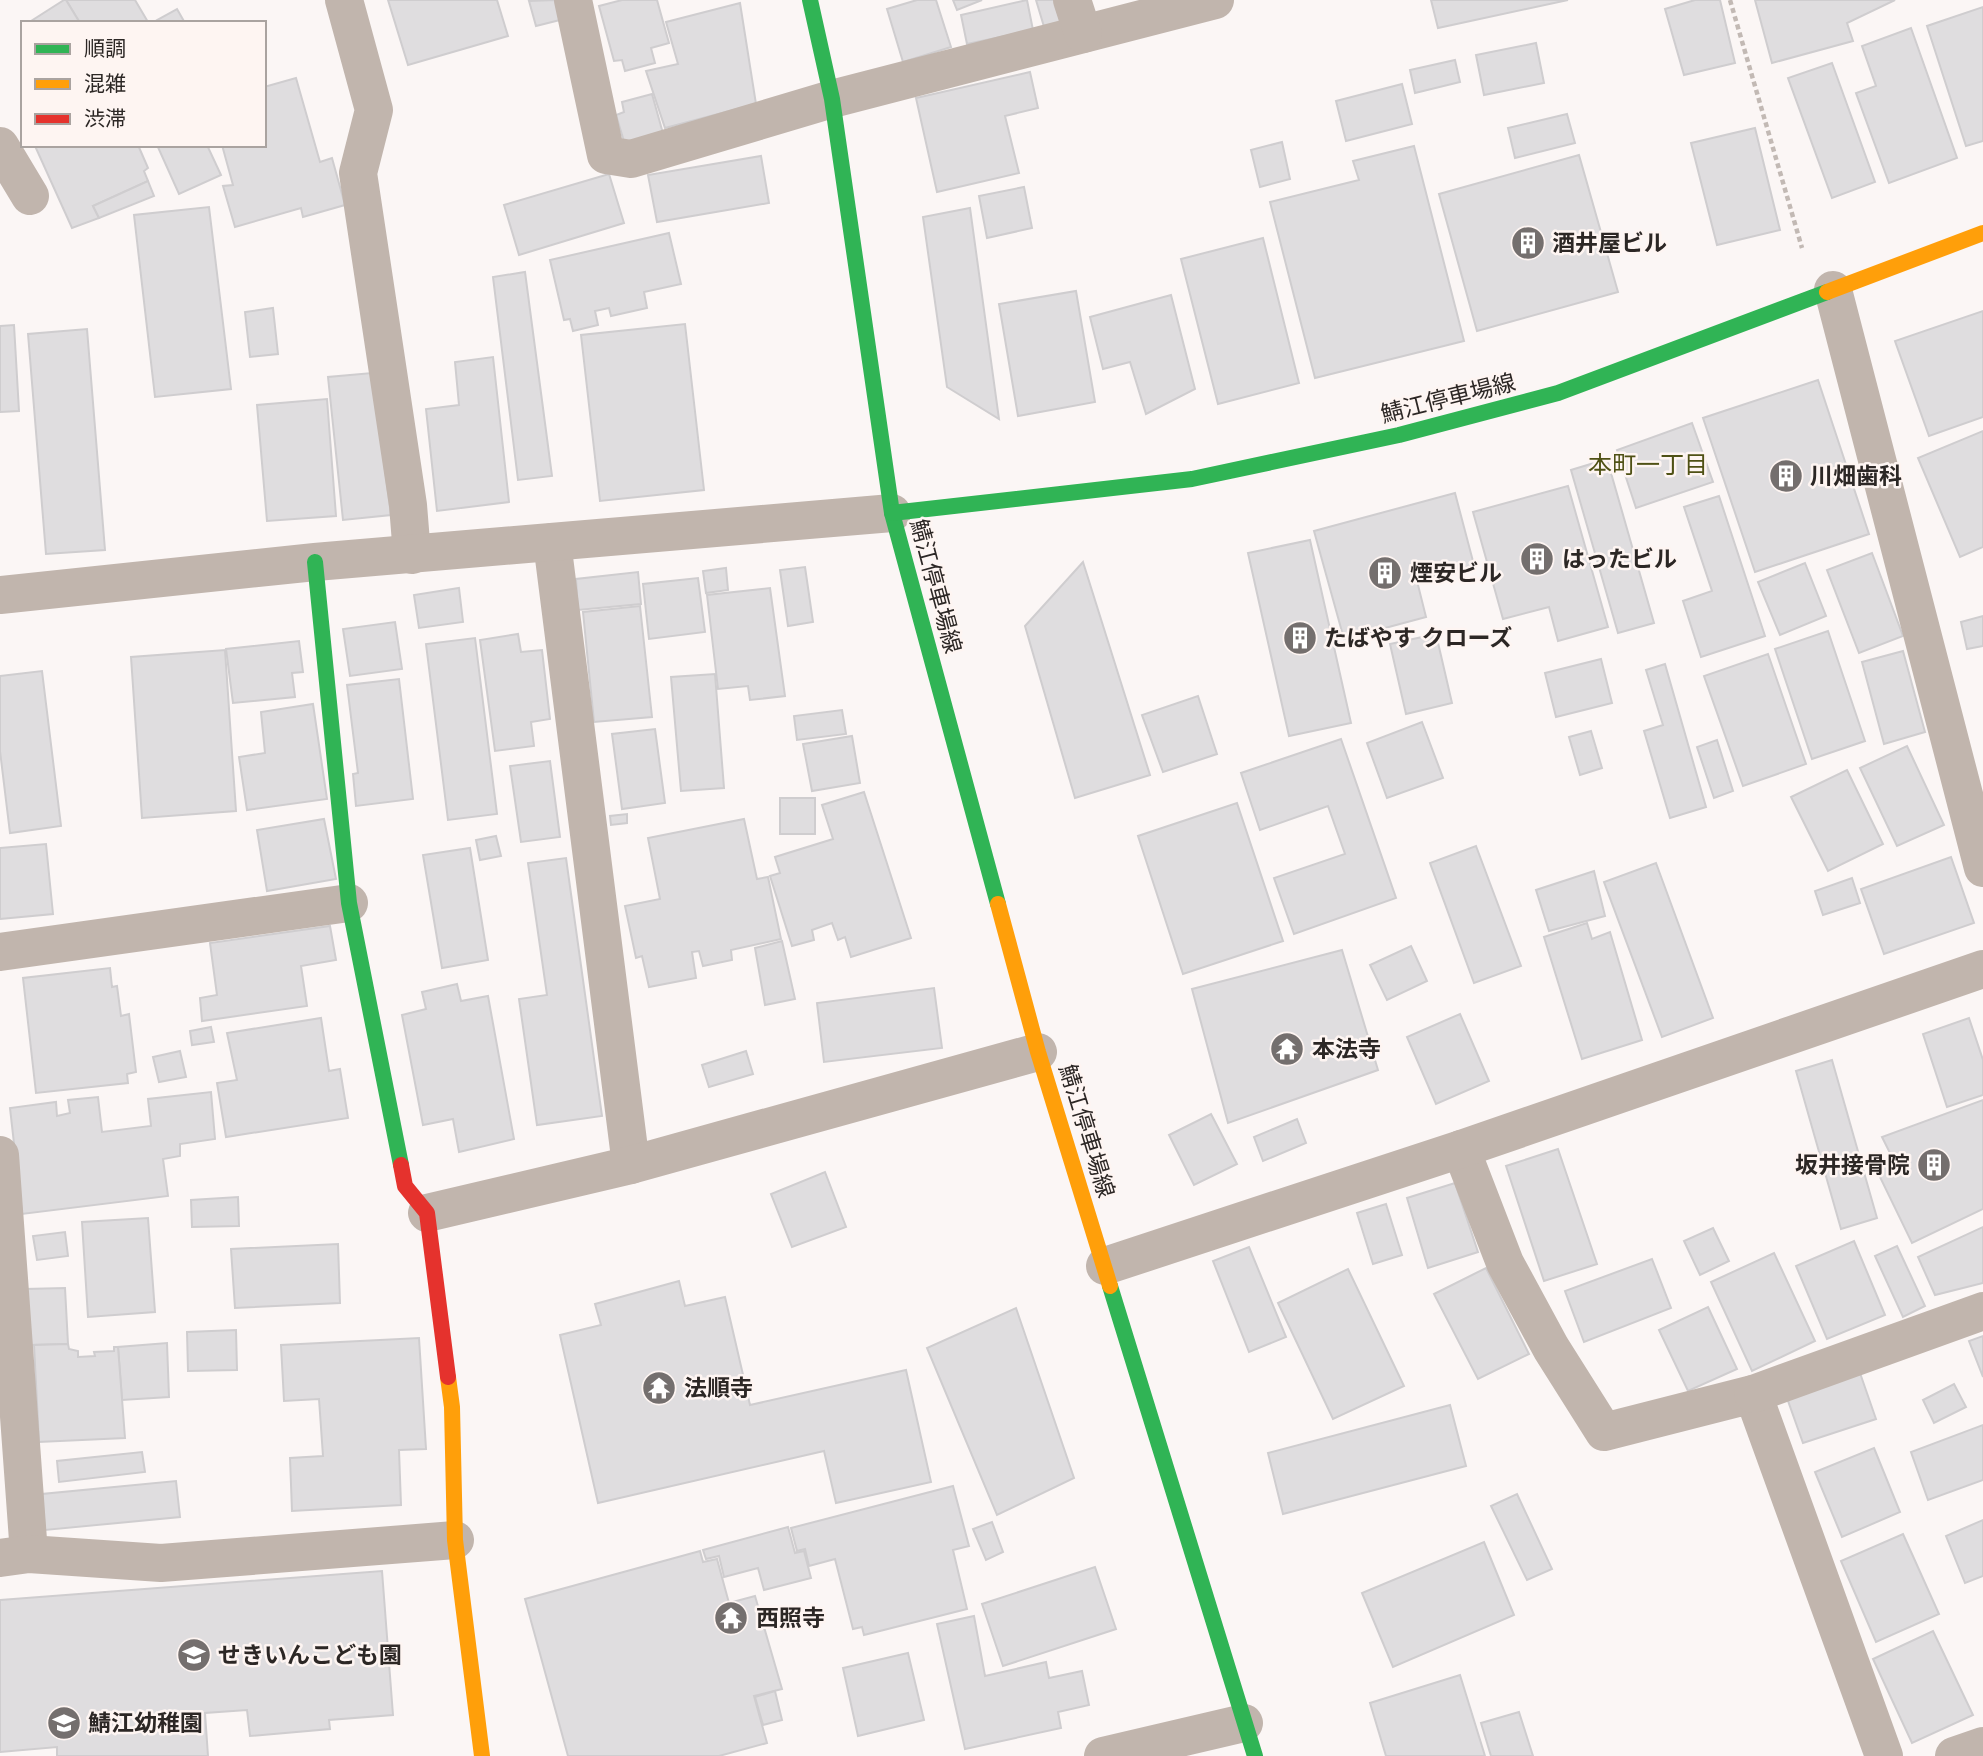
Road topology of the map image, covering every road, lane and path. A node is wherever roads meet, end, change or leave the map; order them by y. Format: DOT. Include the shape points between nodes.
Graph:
graph roads {
  1 [pos="344,0"];
  2 [pos="573,0"];
  3 [pos="810,0"];
  4 [pos="1215,0"];
  5 [pos="1730,0"];
  6 [pos="1078,17"];
  7 [pos="832,99"];
  8 [pos="0,146"];
  9 [pos="30,196"];
  10 [pos="1983,233"];
  11 [pos="1824,293"];
  12 [pos="892,513"];
  13 [pos="552,542"];
  14 [pos="412,555"];
  15 [pos="315,562"];
  16 [pos="0,594"];
  17 [pos="1983,868"];
  18 [pos="349,902"];
  19 [pos="0,953"];
  20 [pos="1983,969"];
  21 [pos="1038,1052"];
  22 [pos="1461,1149"];
  23 [pos="0,1155"];
  24 [pos="631,1165"];
  25 [pos="427,1213"];
  26 [pos="1105,1266"];
  27 [pos="1983,1311"];
  28 [pos="1752,1394"];
  29 [pos="455,1540"];
  30 [pos="14,1556"];
  31 [pos="1249,1739"];
  32 [pos="1983,1746"];
  33 [pos="482,1756"];
  34 [pos="1103,1756"];
  35 [pos="1884,1756"];
  36 [pos="1954,1756"];
  1 -- 14 [label="street" via="374,110 358,173"];
  2 -- 7 [label="street" via="606,155 631,159"];
  3 -- 7 [label="main road"];
  4 -- 6 [label="street"];
  5 -- 11 [label="path"];
  6 -- 7 [label="street"];
  7 -- 12 [label="main road"];
  8 -- 9 [label="street"];
  10 -- 11 [label="main road, 鯖江停車場線"];
  11 -- 12 [label="main road, 鯖江停車場線" via="1559,393 1399,435 1192,479"];
  11 -- 17 [label="street"];
  12 -- 13 [label="street"];
  12 -- 21 [label="main road, 鯖江停車場線"];
  13 -- 14 [label="street"];
  13 -- 24 [label="street"];
  14 -- 15 [label="street"];
  15 -- 16 [label="street"];
  15 -- 18 [label="main road"];
  18 -- 19 [label="street"];
  18 -- 25 [label="main road" via="405,1186"];
  20 -- 22 [label="street"];
  21 -- 24 [label="street"];
  21 -- 26 [label="main road, 鯖江停車場線"];
  22 -- 26 [label="street"];
  22 -- 28 [label="street" via="1505,1263 1604,1432"];
  23 -- 30 [label="street"];
  24 -- 25 [label="street"];
  25 -- 29 [label="main road" via="452,1407"];
  26 -- 31 [label="main road, 鯖江停車場線"];
  27 -- 28 [label="street"];
  28 -- 35 [label="street"];
  29 -- 30 [label="street" via="161,1563"];
  29 -- 33 [label="main road"];
  31 -- 34 [label="street"];
  32 -- 36 [label="street"];
}
